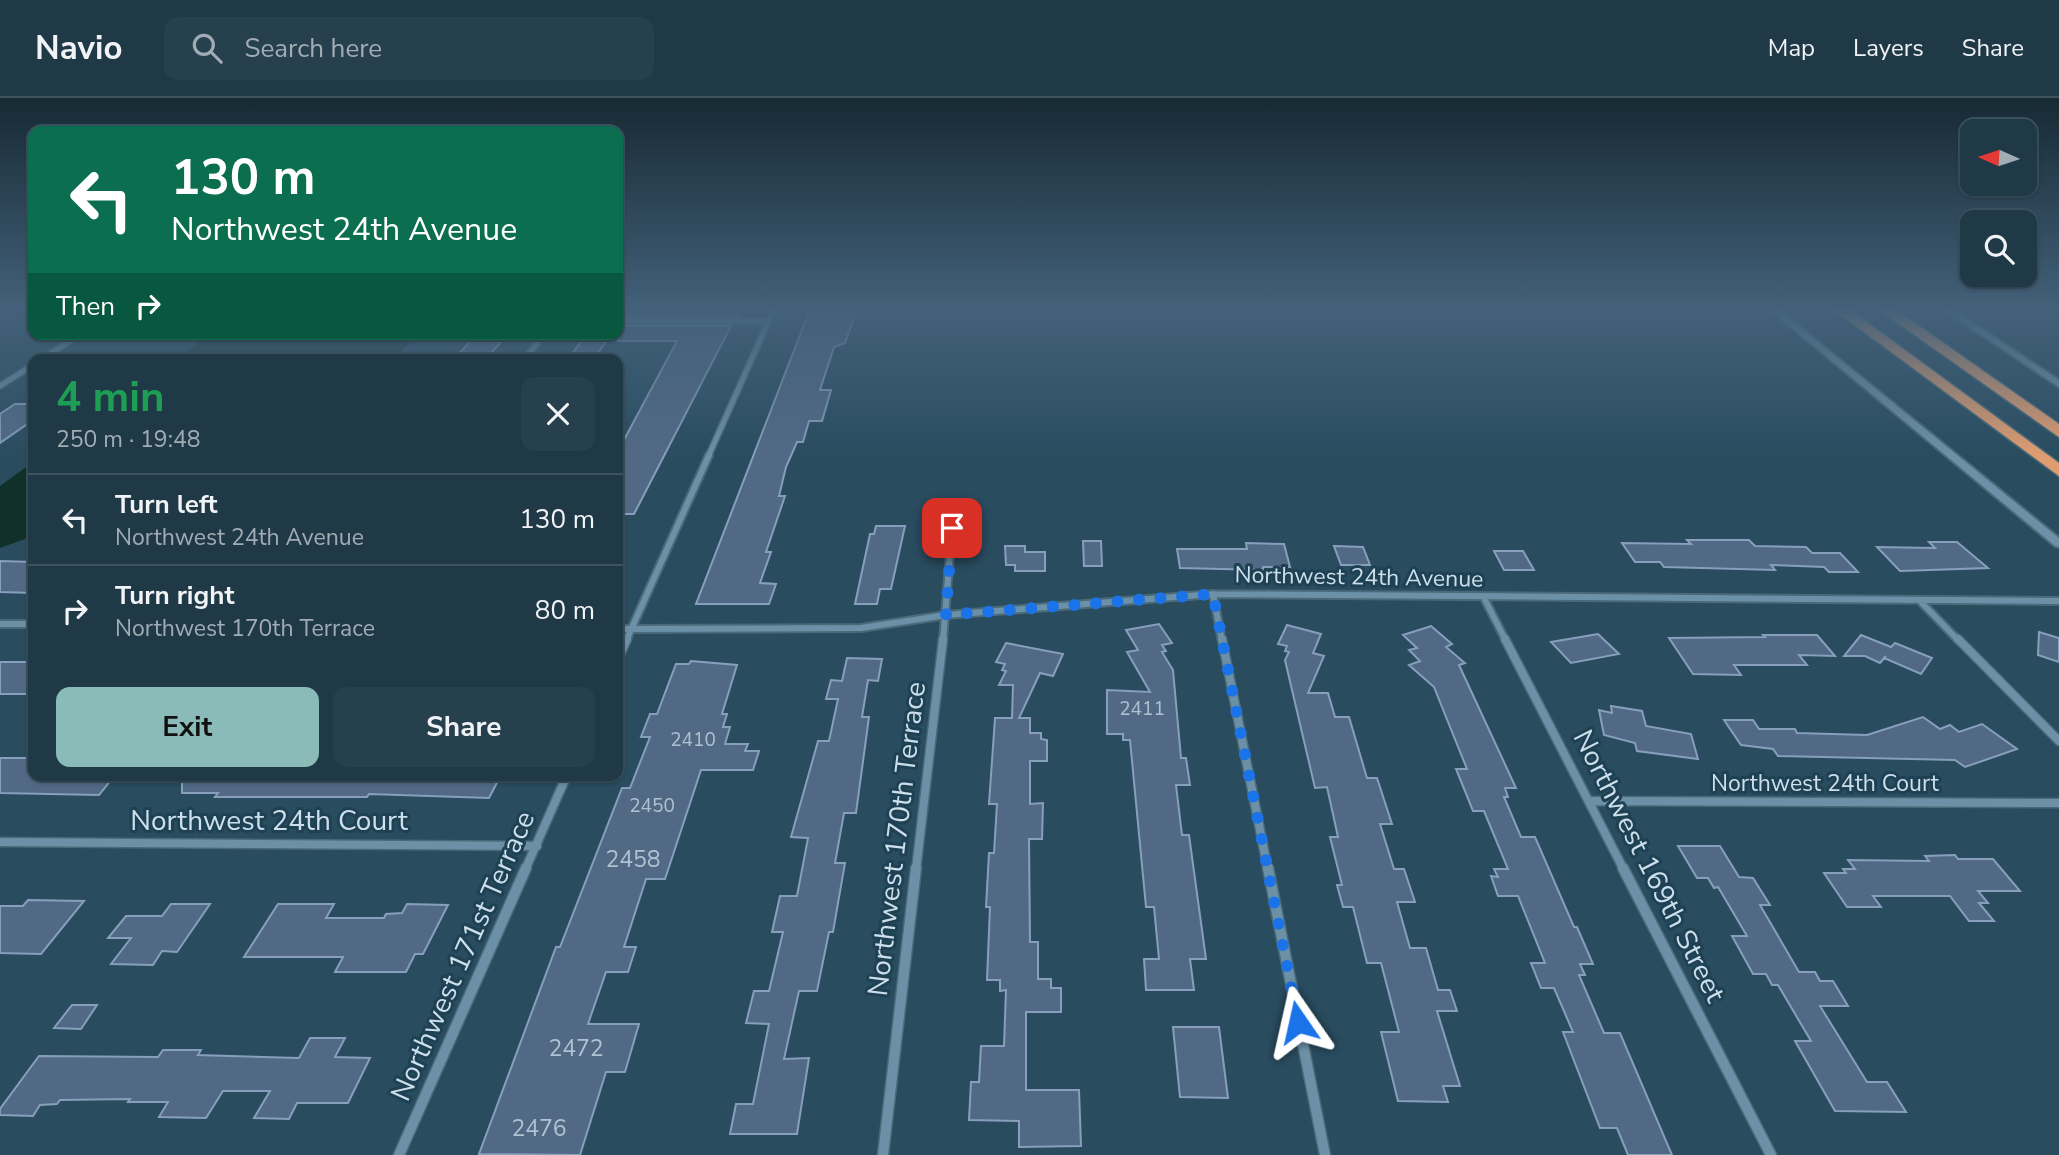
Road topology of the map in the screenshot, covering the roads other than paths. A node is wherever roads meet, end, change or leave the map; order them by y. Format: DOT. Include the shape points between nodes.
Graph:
graph roads {
  1 [pos="751,358"];
  2 [pos="1833,358"];
  3 [pos="1907,358"];
  4 [pos="1955,358"];
  5 [pos="2020,358"];
  6 [pos="28,368"];
  7 [pos="2059,384"];
  8 [pos="0,386"];
  9 [pos="2059,432"];
  10 [pos="2058,470"];
  11 [pos="952,528"];
  12 [pos="2059,544"];
  13 [pos="1213,594"];
  14 [pos="1484,598"];
  15 [pos="1919,600"];
  16 [pos="2059,601"];
  17 [pos="946,615"];
  18 [pos="0,624"];
  19 [pos="28,624"];
  20 [pos="623,629"];
  21 [pos="631,629"];
  22 [pos="623,647"];
  23 [pos="2059,741"];
  24 [pos="564,781"];
  25 [pos="1591,801"];
  26 [pos="2059,803"];
  27 [pos="0,842"];
  28 [pos="537,846"];
  29 [pos="399,1155"];
  30 [pos="883,1155"];
  31 [pos="1325,1155"];
  32 [pos="1771,1155"];
  1 -- 21 [label="street"];
  2 -- 12 [label="street"];
  3 -- 10 [label="highway"];
  4 -- 9 [label="highway"];
  5 -- 7 [label="street"];
  6 -- 8 [label="street"];
  11 -- 17 [label="street, Northwest 170th Terrace"];
  13 -- 14 [label="street, Northwest 24th Avenue"];
  13 -- 17 [label="street, Northwest 24th Avenue"];
  13 -- 31 [label="street"];
  14 -- 15 [label="street, Northwest 24th Avenue"];
  14 -- 25 [label="street, Northwest 169th Street"];
  15 -- 16 [label="street, Northwest 24th Avenue"];
  15 -- 23 [label="street"];
  17 -- 21 [label="street, Northwest 24th Avenue" via="861,628"];
  17 -- 30 [label="street, Northwest 170th Terrace"];
  18 -- 19 [label="street"];
  20 -- 21 [label="street, Northwest 24th Avenue"];
  21 -- 22 [label="street"];
  24 -- 28 [label="street, Northwest 171st Terrace"];
  25 -- 26 [label="street, Northwest 24th Court"];
  25 -- 32 [label="street, Northwest 169th Street"];
  27 -- 28 [label="street, Northwest 24th Court"];
  28 -- 29 [label="street, Northwest 171st Terrace"];
}
